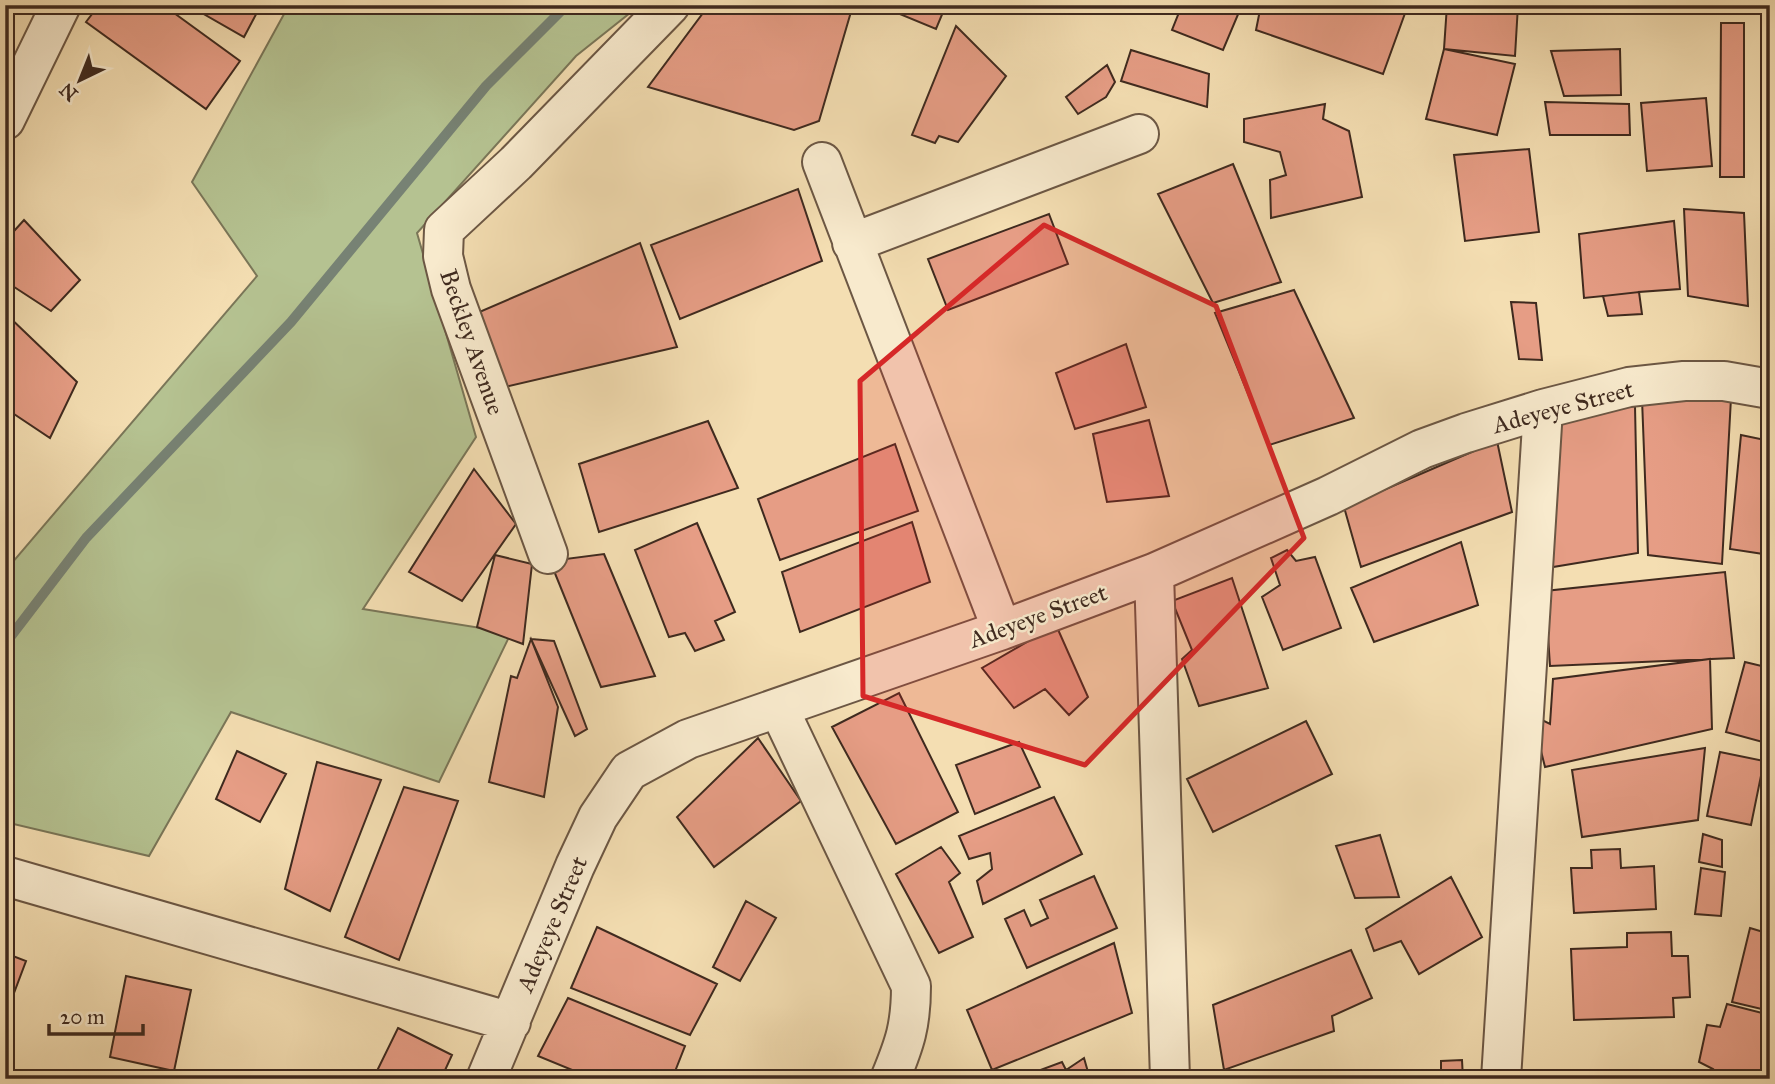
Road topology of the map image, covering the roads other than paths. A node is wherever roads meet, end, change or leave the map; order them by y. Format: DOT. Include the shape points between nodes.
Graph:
graph roads {
  1 [pos="61,5"];
  2 [pos="670,5"];
  3 [pos="5,120"];
  4 [pos="1139,135"];
  5 [pos="822,162"];
  6 [pos="852,243"];
  7 [pos="1770,389"];
  8 [pos="1543,409"];
  9 [pos="548,554"];
  10 [pos="1154,573"];
  11 [pos="1002,630"];
  12 [pos="779,709"];
  13 [pos="5,876"];
  14 [pos="511,1022"];
  15 [pos="486,1079"];
  16 [pos="890,1079"];
  17 [pos="1170,1079"];
  18 [pos="1501,1079"];
  1 -- 3 [label="street"];
  2 -- 9 [label="street, Beckley Avenue" via="444,230 443,256 451,289"];
  4 -- 6 [label="street"];
  5 -- 6 [label="street"];
  6 -- 11 [label="street"];
  7 -- 8 [label="street, Adeyeye Street" via="1724,381 1684,381 1629,387"];
  8 -- 10 [label="street, Adeyeye Street" via="1422,449"];
  8 -- 18 [label="street"];
  10 -- 11 [label="street, Adeyeye Street"];
  10 -- 17 [label="street"];
  11 -- 12 [label="street, Adeyeye Street"];
  12 -- 14 [label="street, Adeyeye Street" via="688,740 629,771 598,817"];
  12 -- 16 [label="street" via="911,986 906,1040"];
  13 -- 14 [label="street"];
  14 -- 15 [label="street, Adeyeye Street"];
}
